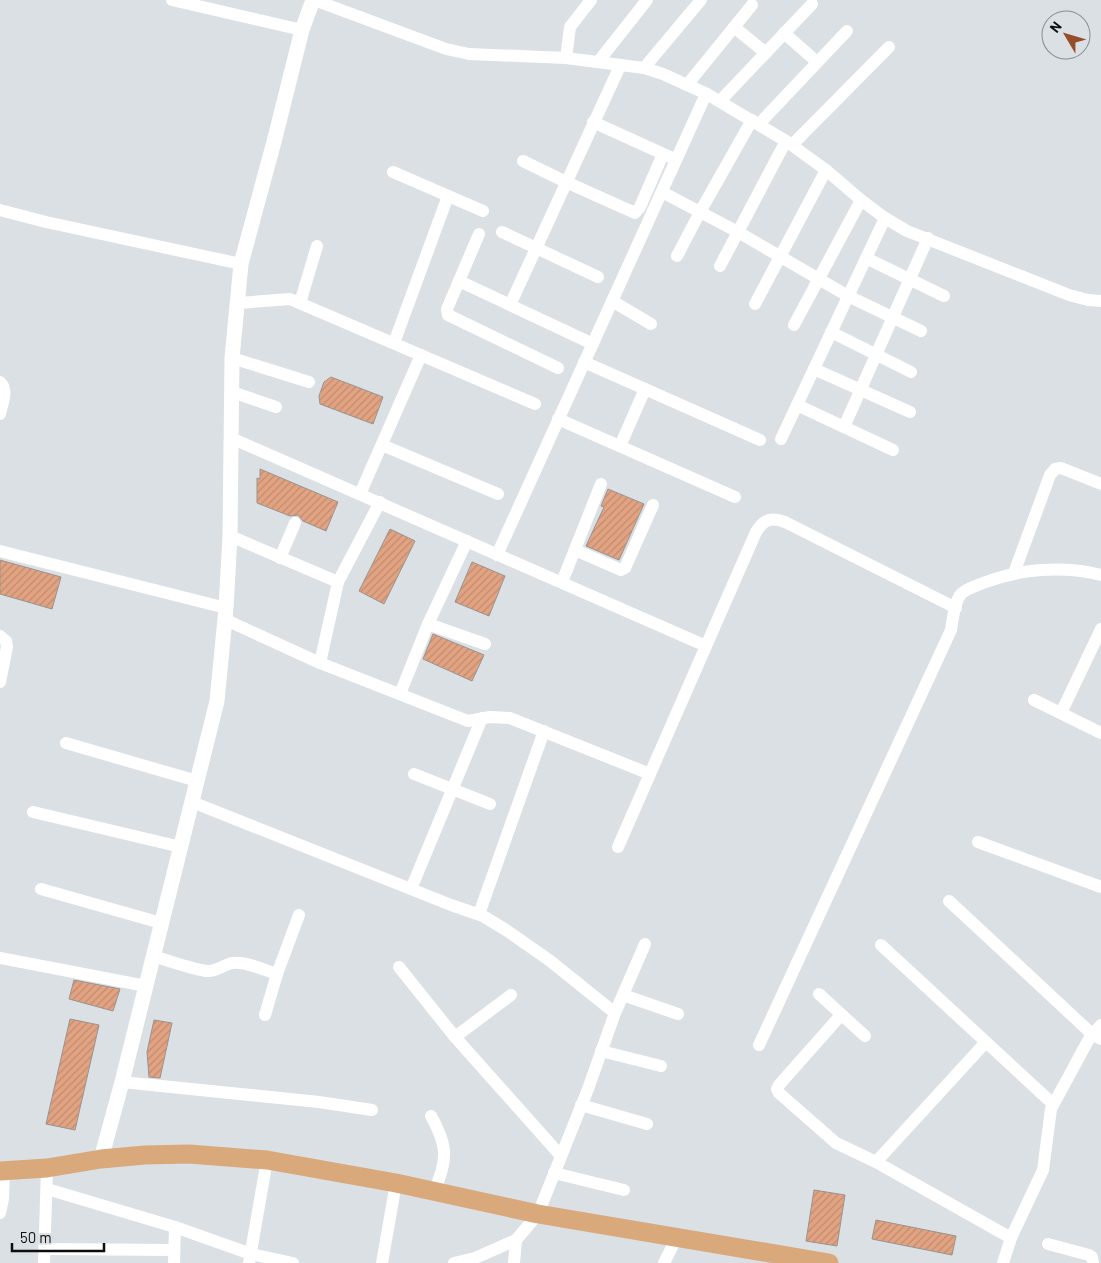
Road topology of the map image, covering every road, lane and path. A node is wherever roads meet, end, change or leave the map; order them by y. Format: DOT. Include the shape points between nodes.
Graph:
graph roads {
  1 [pos="172,0"];
  2 [pos="314,0"];
  3 [pos="591,0"];
  4 [pos="647,0"];
  5 [pos="701,0"];
  6 [pos="812,4"];
  7 [pos="752,5"];
  8 [pos="734,27"];
  9 [pos="302,30"];
  10 [pos="847,31"];
  11 [pos="784,33"];
  12 [pos="889,48"];
  13 [pos="766,53"];
  14 [pos="566,58"];
  15 [pos="598,62"];
  16 [pos="817,62"];
  17 [pos="620,66"];
  18 [pos="644,68"];
  19 [pos="687,85"];
  20 [pos="706,94"];
  21 [pos="720,101"];
  22 [pos="593,122"];
  23 [pos="756,122"];
  24 [pos="789,143"];
  25 [pos="663,154"];
  26 [pos="523,160"];
  27 [pos="676,160"];
  28 [pos="826,170"];
  29 [pos="393,172"];
  30 [pos="566,182"];
  31 [pos="662,192"];
  32 [pos="448,196"];
  33 [pos="861,200"];
  34 [pos="0,210"];
  35 [pos="482,211"];
  36 [pos="700,212"];
  37 [pos="885,218"];
  38 [pos="502,232"];
  39 [pos="738,232"];
  40 [pos="478,234"];
  41 [pos="928,238"];
  42 [pos="317,246"];
  43 [pos="535,249"];
  44 [pos="677,256"];
  45 [pos="779,256"];
  46 [pos="866,258"];
  47 [pos="241,264"];
  48 [pos="720,266"];
  49 [pos="598,277"];
  50 [pos="818,278"];
  51 [pos="910,280"];
  52 [pos="459,281"];
  53 [pos="848,296"];
  54 [pos="944,296"];
  55 [pos="1101,300"];
  56 [pos="612,301"];
  57 [pos="239,303"];
  58 [pos="300,303"];
  59 [pos="755,304"];
  60 [pos="510,305"];
  61 [pos="893,318"];
  62 [pos="650,324"];
  63 [pos="794,325"];
  64 [pos="921,331"];
  65 [pos="831,332"];
  66 [pos="394,343"];
  67 [pos="592,344"];
  68 [pos="421,354"];
  69 [pos="876,355"];
  70 [pos="232,358"];
  71 [pos="584,362"];
  72 [pos="558,368"];
  73 [pos="814,369"];
  74 [pos="911,372"];
  75 [pos="0,382"];
  76 [pos="309,382"];
  77 [pos="645,389"];
  78 [pos="861,390"];
  79 [pos="232,392"];
  80 [pos="536,404"];
  81 [pos="797,405"];
  82 [pos="276,407"];
  83 [pos="910,412"];
  84 [pos="0,414"];
  85 [pos="558,419"];
  86 [pos="844,427"];
  87 [pos="231,438"];
  88 [pos="782,439"];
  89 [pos="760,440"];
  90 [pos="382,445"];
  91 [pos="620,446"];
  92 [pos="893,450"];
  93 [pos="601,484"];
  94 [pos="1101,484"];
  95 [pos="360,494"];
  96 [pos="498,494"];
  97 [pos="736,497"];
  98 [pos="380,502"];
  99 [pos="653,505"];
  100 [pos="296,523"];
  101 [pos="230,536"];
  102 [pos="467,541"];
  103 [pos="575,550"];
  104 [pos="0,551"];
  105 [pos="497,554"];
  106 [pos="280,558"];
  107 [pos="1014,573"];
  108 [pos="1101,575"];
  109 [pos="338,582"];
  110 [pos="562,582"];
  111 [pos="956,608"];
  112 [pos="226,614"];
  113 [pos="428,624"];
  114 [pos="1101,629"];
  115 [pos="0,636"];
  116 [pos="485,644"];
  117 [pos="706,646"];
  118 [pos="320,663"];
  119 [pos="0,682"];
  120 [pos="400,694"];
  121 [pos="1034,700"];
  122 [pos="1061,713"];
  123 [pos="482,718"];
  124 [pos="544,731"];
  125 [pos="1101,733"];
  126 [pos="66,743"];
  127 [pos="414,774"];
  128 [pos="650,774"];
  129 [pos="197,781"];
  130 [pos="453,790"];
  131 [pos="192,802"];
  132 [pos="490,804"];
  133 [pos="33,812"];
  134 [pos="978,842"];
  135 [pos="180,847"];
  136 [pos="618,847"];
  137 [pos="1101,887"];
  138 [pos="41,889"];
  139 [pos="411,890"];
  140 [pos="949,901"];
  141 [pos="479,914"];
  142 [pos="299,915"];
  143 [pos="161,923"];
  144 [pos="645,944"];
  145 [pos="881,945"];
  146 [pos="154,956"];
  147 [pos="0,958"];
  148 [pos="399,966"];
  149 [pos="277,974"];
  150 [pos="146,986"];
  151 [pos="818,994"];
  152 [pos="511,995"];
  153 [pos="623,995"];
  154 [pos="615,1013"];
  155 [pos="678,1014"];
  156 [pos="265,1015"];
  157 [pos="841,1015"];
  158 [pos="1098,1033"];
  159 [pos="865,1036"];
  160 [pos="455,1038"];
  161 [pos="986,1042"];
  162 [pos="759,1045"];
  163 [pos="601,1050"];
  164 [pos="661,1066"];
  165 [pos="122,1082"];
  166 [pos="1053,1104"];
  167 [pos="581,1105"];
  168 [pos="372,1110"];
  169 [pos="431,1116"];
  170 [pos="647,1124"];
  171 [pos="561,1156"];
  172 [pos="101,1159"];
  173 [pos="267,1160"];
  174 [pos="876,1162"];
  175 [pos="47,1168"];
  176 [pos="2,1171"];
  177 [pos="554,1173"];
  178 [pos="396,1183"];
  179 [pos="48,1190"];
  180 [pos="624,1190"];
  181 [pos="434,1191"];
  182 [pos="0,1213"];
  183 [pos="538,1214"];
  184 [pos="175,1227"];
  185 [pos="678,1237"];
  186 [pos="1011,1238"];
  187 [pos="516,1240"];
  188 [pos="1048,1244"];
  189 [pos="45,1249"];
  190 [pos="174,1256"];
  191 [pos="250,1258"];
  192 [pos="474,1260"];
  193 [pos="44,1263"];
  194 [pos="293,1263"];
  195 [pos="382,1263"];
  196 [pos="454,1263"];
  197 [pos="514,1263"];
  198 [pos="664,1263"];
  199 [pos="829,1263"];
  200 [pos="1003,1263"];
  201 [pos="1092,1263"];
  1 -- 9 [label="street"];
  2 -- 9 [label="street"];
  2 -- 14 [label="street" via="446,49 469,54"];
  3 -- 14 [label="street" via="570,27"];
  4 -- 15 [label="street"];
  5 -- 18 [label="street"];
  6 -- 11 [label="street"];
  7 -- 8 [label="street"];
  8 -- 13 [label="street"];
  8 -- 19 [label="street"];
  9 -- 47 [label="street"];
  10 -- 16 [label="street"];
  11 -- 13 [label="street"];
  11 -- 16 [label="street"];
  12 -- 24 [label="street"];
  13 -- 21 [label="street"];
  14 -- 15 [label="street"];
  15 -- 17 [label="street"];
  16 -- 23 [label="street"];
  17 -- 18 [label="street"];
  17 -- 22 [label="street"];
  18 -- 19 [label="street"];
  19 -- 20 [label="street"];
  20 -- 21 [label="street"];
  20 -- 27 [label="street"];
  21 -- 23 [label="street"];
  22 -- 25 [label="street"];
  22 -- 30 [label="street"];
  23 -- 24 [label="street"];
  23 -- 36 [label="street"];
  24 -- 28 [label="street"];
  24 -- 39 [label="street"];
  25 -- 27 [label="street"];
  25 -- 30 [label="street" via="635,213"];
  26 -- 30 [label="street"];
  27 -- 31 [label="street"];
  28 -- 33 [label="street"];
  28 -- 45 [label="street"];
  29 -- 32 [label="street"];
  30 -- 43 [label="street"];
  31 -- 36 [label="street"];
  31 -- 56 [label="street"];
  32 -- 35 [label="street"];
  32 -- 66 [label="street"];
  33 -- 37 [label="street"];
  33 -- 50 [label="street"];
  34 -- 47 [label="street"];
  36 -- 39 [label="street"];
  36 -- 44 [label="street"];
  37 -- 41 [label="street" via="907,231"];
  37 -- 46 [label="street"];
  38 -- 43 [label="street"];
  39 -- 45 [label="street"];
  39 -- 48 [label="street"];
  40 -- 52 [label="street"];
  41 -- 51 [label="street"];
  41 -- 55 [label="street" via="1069,295"];
  42 -- 58 [label="street"];
  43 -- 49 [label="street"];
  43 -- 60 [label="street"];
  45 -- 50 [label="street"];
  45 -- 59 [label="street"];
  46 -- 51 [label="street"];
  46 -- 53 [label="street"];
  47 -- 57 [label="street"];
  50 -- 53 [label="street"];
  50 -- 63 [label="street"];
  51 -- 54 [label="street"];
  51 -- 61 [label="street"];
  52 -- 60 [label="street"];
  52 -- 72 [label="street" via="447,309 448,315"];
  53 -- 61 [label="street"];
  53 -- 65 [label="street"];
  56 -- 62 [label="street"];
  56 -- 67 [label="street"];
  57 -- 58 [label="street" via="282,299"];
  57 -- 70 [label="street"];
  58 -- 66 [label="street"];
  60 -- 67 [label="street"];
  61 -- 64 [label="street"];
  61 -- 69 [label="street"];
  65 -- 69 [label="street"];
  65 -- 73 [label="street"];
  66 -- 68 [label="street"];
  67 -- 71 [label="street"];
  68 -- 80 [label="street"];
  68 -- 90 [label="street"];
  69 -- 74 [label="street"];
  69 -- 78 [label="street"];
  70 -- 76 [label="street"];
  70 -- 79 [label="street"];
  71 -- 77 [label="street"];
  71 -- 85 [label="street"];
  73 -- 78 [label="street"];
  73 -- 81 [label="street"];
  75 -- 84 [label="street" via="5,392"];
  77 -- 89 [label="street"];
  77 -- 91 [label="street"];
  78 -- 83 [label="street"];
  78 -- 86 [label="street"];
  79 -- 82 [label="street"];
  79 -- 87 [label="street"];
  81 -- 86 [label="street"];
  81 -- 88 [label="street"];
  85 -- 91 [label="street"];
  85 -- 105 [label="street"];
  86 -- 92 [label="street"];
  87 -- 95 [label="street"];
  87 -- 101 [label="street"];
  90 -- 95 [label="street"];
  90 -- 96 [label="street"];
  91 -- 97 [label="street"];
  93 -- 103 [label="street"];
  94 -- 107 [label="street" via="1061,468 1050,474"];
  95 -- 98 [label="street"];
  98 -- 102 [label="street"];
  98 -- 109 [label="street"];
  99 -- 103 [label="street" via="625,568 621,570"];
  100 -- 106 [label="street"];
  101 -- 106 [label="street"];
  101 -- 112 [label="street"];
  102 -- 105 [label="street"];
  102 -- 113 [label="street"];
  103 -- 110 [label="street"];
  104 -- 112 [label="street"];
  105 -- 110 [label="street"];
  106 -- 109 [label="street"];
  107 -- 108 [label="street" via="1063,570"];
  107 -- 111 [label="street" via="962,594"];
  109 -- 118 [label="street"];
  110 -- 117 [label="street"];
  111 -- 117 [label="street" via="785,522 768,519 756,532"];
  111 -- 162 [label="street" via="951,630"];
  112 -- 118 [label="street"];
  112 -- 129 [label="street" via="217,701"];
  113 -- 116 [label="street"];
  113 -- 120 [label="street"];
  114 -- 122 [label="street"];
  115 -- 119 [label="street" via="7,647"];
  117 -- 128 [label="street"];
  118 -- 120 [label="street"];
  120 -- 123 [label="street" via="468,721"];
  121 -- 122 [label="street"];
  122 -- 125 [label="street"];
  123 -- 124 [label="street" via="510,718"];
  123 -- 130 [label="street"];
  124 -- 128 [label="street"];
  124 -- 141 [label="street"];
  126 -- 129 [label="street"];
  127 -- 130 [label="street"];
  128 -- 136 [label="street"];
  129 -- 131 [label="street"];
  130 -- 132 [label="street"];
  130 -- 139 [label="street"];
  131 -- 135 [label="street"];
  131 -- 139 [label="street"];
  133 -- 135 [label="street"];
  134 -- 137 [label="street"];
  135 -- 143 [label="street"];
  138 -- 143 [label="street"];
  139 -- 141 [label="street"];
  140 -- 158 [label="street"];
  141 -- 154 [label="street" via="549,960"];
  142 -- 149 [label="street"];
  143 -- 146 [label="street"];
  144 -- 153 [label="street"];
  145 -- 161 [label="street"];
  146 -- 149 [label="street" via="207,971 242,963"];
  146 -- 150 [label="street"];
  147 -- 150 [label="street"];
  148 -- 160 [label="street"];
  149 -- 156 [label="street"];
  150 -- 165 [label="street"];
  151 -- 157 [label="street"];
  152 -- 160 [label="street"];
  153 -- 154 [label="street"];
  153 -- 155 [label="street"];
  154 -- 163 [label="street"];
  157 -- 159 [label="street"];
  157 -- 174 [label="street" via="777,1089 836,1143"];
  158 -- 166 [label="street"];
  160 -- 171 [label="street"];
  161 -- 166 [label="street"];
  161 -- 174 [label="street"];
  163 -- 164 [label="street"];
  163 -- 167 [label="street"];
  165 -- 168 [label="street"];
  165 -- 172 [label="street"];
  166 -- 186 [label="street" via="1043,1170"];
  167 -- 170 [label="street"];
  167 -- 171 [label="street"];
  169 -- 181 [label="street" via="441,1133 445,1153 442,1173"];
  171 -- 177 [label="street"];
  172 -- 173 [label="main road" via="189,1154"];
  172 -- 175 [label="main road"];
  173 -- 178 [label="main road"];
  173 -- 191 [label="street"];
  174 -- 186 [label="street"];
  175 -- 176 [label="main road"];
  175 -- 179 [label="street"];
  176 -- 182 [label="street"];
  177 -- 180 [label="street"];
  177 -- 183 [label="street"];
  178 -- 181 [label="main road"];
  178 -- 195 [label="street"];
  179 -- 184 [label="street"];
  179 -- 189 [label="street"];
  181 -- 183 [label="main road"];
  183 -- 185 [label="main road"];
  183 -- 187 [label="street"];
  184 -- 190 [label="street"];
  184 -- 191 [label="street"];
  185 -- 198 [label="street"];
  185 -- 199 [label="main road"];
  186 -- 200 [label="street"];
  187 -- 192 [label="street"];
  187 -- 197 [label="street"];
  188 -- 201 [label="street" via="1089,1254"];
  189 -- 190 [label="street"];
  189 -- 193 [label="street"];
  191 -- 194 [label="street"];
  192 -- 196 [label="street"];
}
